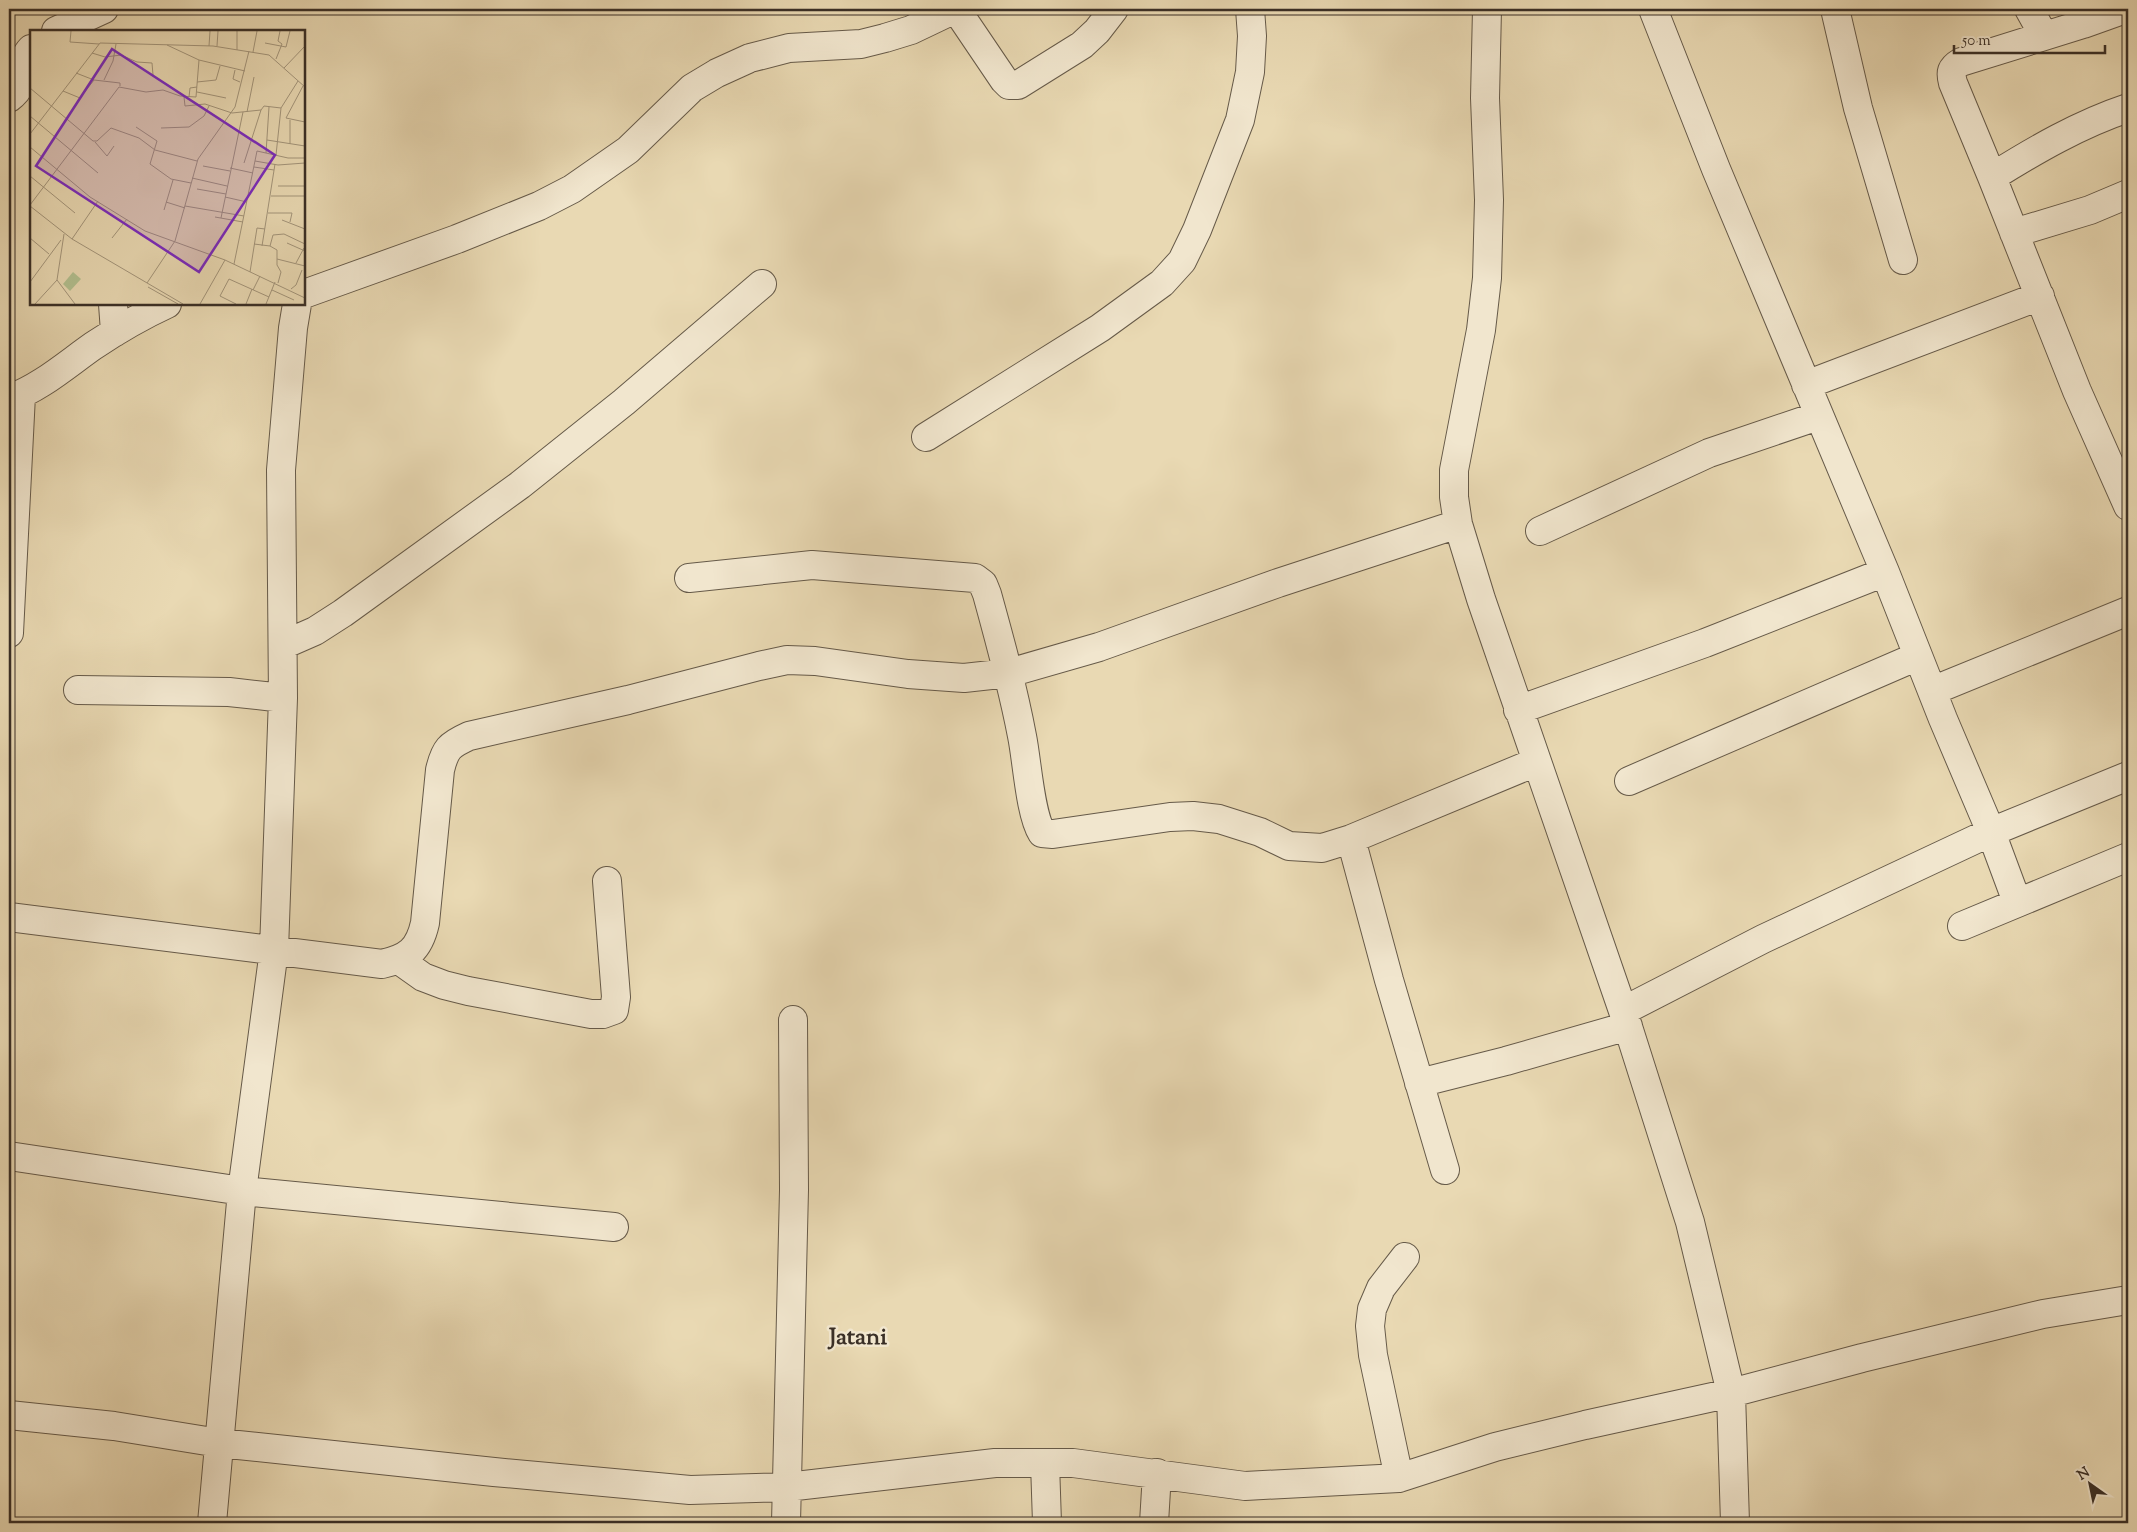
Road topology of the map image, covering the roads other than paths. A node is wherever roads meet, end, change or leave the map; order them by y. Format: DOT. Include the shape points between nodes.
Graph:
graph roads {
  1 [pos="104,9"];
  2 [pos="955,9"];
  3 [pos="1114,9"];
  4 [pos="1250,9"];
  5 [pos="1487,9"];
  6 [pos="1653,9"];
  7 [pos="1835,9"];
  8 [pos="2029,9"];
  9 [pos="2125,9"];
  10 [pos="56,25"];
  11 [pos="2044,36"];
  12 [pos="30,50"];
  13 [pos="9,98"];
  14 [pos="2128,108"];
  15 [pos="1992,177"];
  16 [pos="2128,194"];
  17 [pos="2014,233"];
  18 [pos="1903,260"];
  19 [pos="762,284"];
  20 [pos="305,294"];
  21 [pos="2040,296"];
  22 [pos="113,305"];
  23 [pos="164,305"];
  24 [pos="297,305"];
  25 [pos="115,332"];
  26 [pos="1806,385"];
  27 [pos="15,397"];
  28 [pos="1818,416"];
  29 [pos="926,437"];
  30 [pos="2128,506"];
  31 [pos="1458,524"];
  32 [pos="1540,531"];
  33 [pos="1885,572"];
  34 [pos="690,578"];
  35 [pos="2128,611"];
  36 [pos="9,633"];
  37 [pos="283,645"];
  38 [pos="1918,656"];
  39 [pos="1009,674"];
  40 [pos="78,690"];
  41 [pos="1932,691"];
  42 [pos="283,698"];
  43 [pos="1518,710"];
  44 [pos="1536,762"];
  45 [pos="2128,776"];
  46 [pos="1629,781"];
  47 [pos="1991,832"];
  48 [pos="1351,839"];
  49 [pos="2128,857"];
  50 [pos="607,881"];
  51 [pos="2017,902"];
  52 [pos="9,917"];
  53 [pos="1962,926"];
  54 [pos="274,950"];
  55 [pos="400,960"];
  56 [pos="1625,1019"];
  57 [pos="793,1020"];
  58 [pos="1419,1083"];
  59 [pos="9,1156"];
  60 [pos="1445,1170"];
  61 [pos="242,1191"];
  62 [pos="614,1227"];
  63 [pos="1405,1257"];
  64 [pos="2128,1300"];
  65 [pos="1731,1393"];
  66 [pos="9,1415"];
  67 [pos="219,1443"];
  68 [pos="1045,1463"];
  69 [pos="1157,1473"];
  70 [pos="1399,1478"];
  71 [pos="787,1488"];
  72 [pos="212,1523"];
  73 [pos="786,1523"];
  74 [pos="1047,1523"];
  75 [pos="1154,1523"];
  76 [pos="1736,1523"];
  1 -- 10 [label="street"];
  2 -- 3 [label="street" via="1004,80 1009,85 1018,86 1082,45"];
  2 -- 20 [label="street" via="911,30 861,44 789,48 750,58 692,88 628,150 572,190 457,239"];
  4 -- 29 [label="street" via="1250,72 1240,120 1182,262 1162,283 1100,328"];
  5 -- 31 [label="street" via="1487,278 1481,330 1454,470"];
  6 -- 26 [label="street"];
  7 -- 18 [label="street" via="1858,108"];
  8 -- 11 [label="street"];
  9 -- 11 [label="street"];
  11 -- 15 [label="street" via="1953,66 1953,83"];
  12 -- 13 [label="street" via="24,64 23,80"];
  14 -- 15 [label="street" via="2065,134"];
  15 -- 17 [label="street"];
  16 -- 17 [label="street" via="2090,210"];
  17 -- 21 [label="street"];
  19 -- 37 [label="street" via="624,402 520,485 343,614"];
  21 -- 26 [label="street"];
  21 -- 30 [label="street" via="2077,391"];
  22 -- 25 [label="street"];
  23 -- 25 [label="street"];
  24 -- 37 [label="street" via="281,470"];
  25 -- 27 [label="street" via="51,377"];
  26 -- 28 [label="street"];
  27 -- 36 [label="street"];
  28 -- 32 [label="street" via="1710,453"];
  28 -- 33 [label="street"];
  31 -- 39 [label="street" via="1278,583 1099,647"];
  31 -- 43 [label="street"];
  33 -- 38 [label="street"];
  33 -- 43 [label="street" via="1705,643"];
  34 -- 39 [label="street" via="812,565 974,578 987,594"];
  35 -- 41 [label="street"];
  37 -- 42 [label="street"];
  38 -- 41 [label="street"];
  38 -- 46 [label="street"];
  39 -- 48 [label="street" via="1036,817 1042,833 1193,816 1219,819 1260,832 1289,846 1322,848"];
  39 -- 55 [label="street" via="964,678 787,660 469,736 453,743 444,754 440,770 422,939"];
  40 -- 42 [label="street" via="229,692"];
  41 -- 47 [label="street"];
  42 -- 54 [label="street"];
  43 -- 44 [label="street"];
  44 -- 48 [label="street"];
  44 -- 56 [label="street"];
  45 -- 47 [label="street"];
  47 -- 51 [label="street"];
  47 -- 56 [label="street" via="1763,939"];
  48 -- 58 [label="street"];
  49 -- 51 [label="street"];
  50 -- 55 [label="street" via="616,997 614,1010 591,1014 460,989 423,977"];
  51 -- 53 [label="street"];
  52 -- 54 [label="street"];
  54 -- 55 [label="street" via="382,964"];
  54 -- 61 [label="street"];
  56 -- 58 [label="street" via="1506,1061"];
  56 -- 65 [label="street" via="1690,1222"];
  57 -- 71 [label="street" via="794,1190"];
  58 -- 60 [label="street"];
  59 -- 61 [label="street"];
  61 -- 62 [label="street"];
  61 -- 67 [label="street"];
  63 -- 70 [label="street" via="1382,1288 1372,1309 1370,1326"];
  64 -- 65 [label="street" via="2034,1317"];
  65 -- 70 [label="street" via="1495,1447"];
  65 -- 76 [label="street"];
  66 -- 67 [label="street" via="114,1426"];
  67 -- 71 [label="street" via="680,1489"];
  67 -- 72 [label="street"];
  68 -- 69 [label="street"];
  68 -- 71 [label="street" via="995,1463"];
  68 -- 74 [label="street"];
  69 -- 70 [label="street" via="1245,1486"];
  69 -- 75 [label="street"];
  71 -- 73 [label="street"];
}
